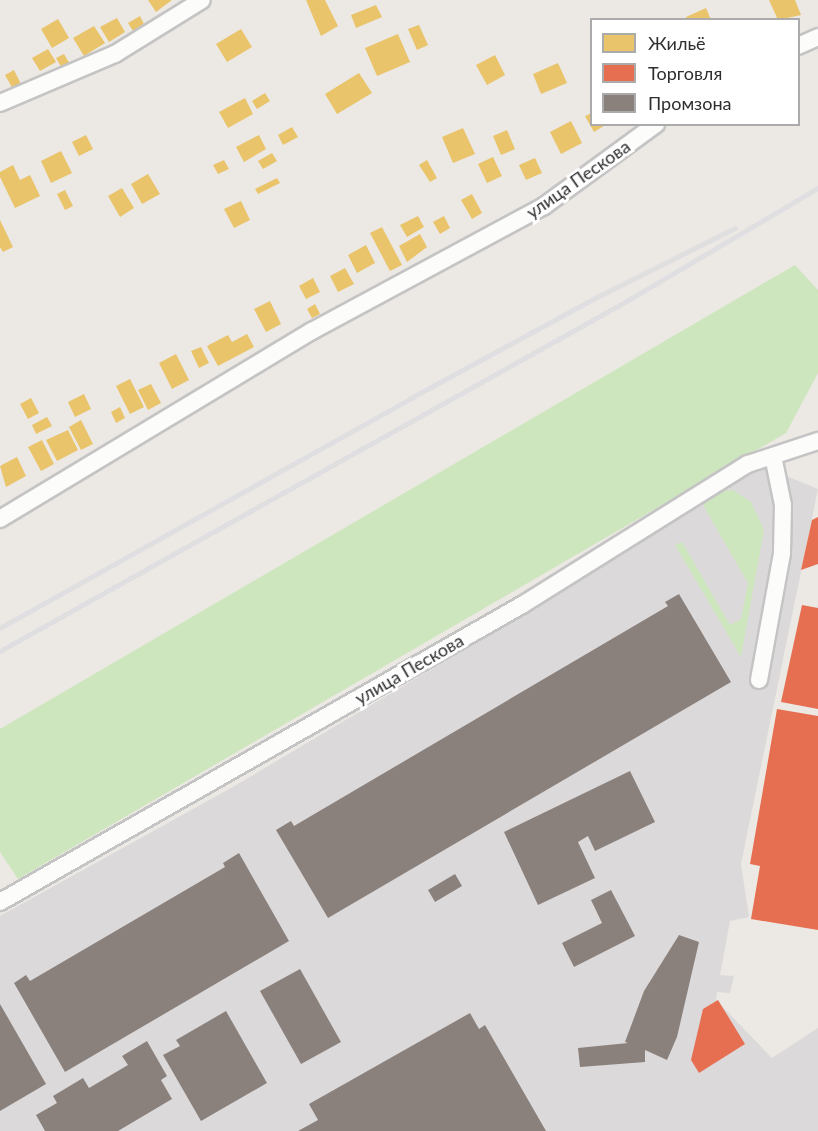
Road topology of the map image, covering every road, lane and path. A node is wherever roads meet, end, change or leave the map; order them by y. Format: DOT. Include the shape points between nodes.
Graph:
graph roads {
  1 [pos="202,0"];
  2 [pos="818,37"];
  3 [pos="800,45"];
  4 [pos="0,103"];
  5 [pos="653,126"];
  6 [pos="818,441"];
  7 [pos="773,456"];
  8 [pos="0,519"];
  9 [pos="759,680"];
  10 [pos="0,902"];
  1 -- 4 [label="street" via="115,54"];
  2 -- 3 [label="street"];
  5 -- 8 [label="street, улица Пескова" via="544,207 312,331"];
  6 -- 7 [label="street, улица Пескова"];
  7 -- 9 [label="street" via="783,505 782,553"];
  7 -- 10 [label="street, улица Пескова" via="748,464 522,605"];
}
